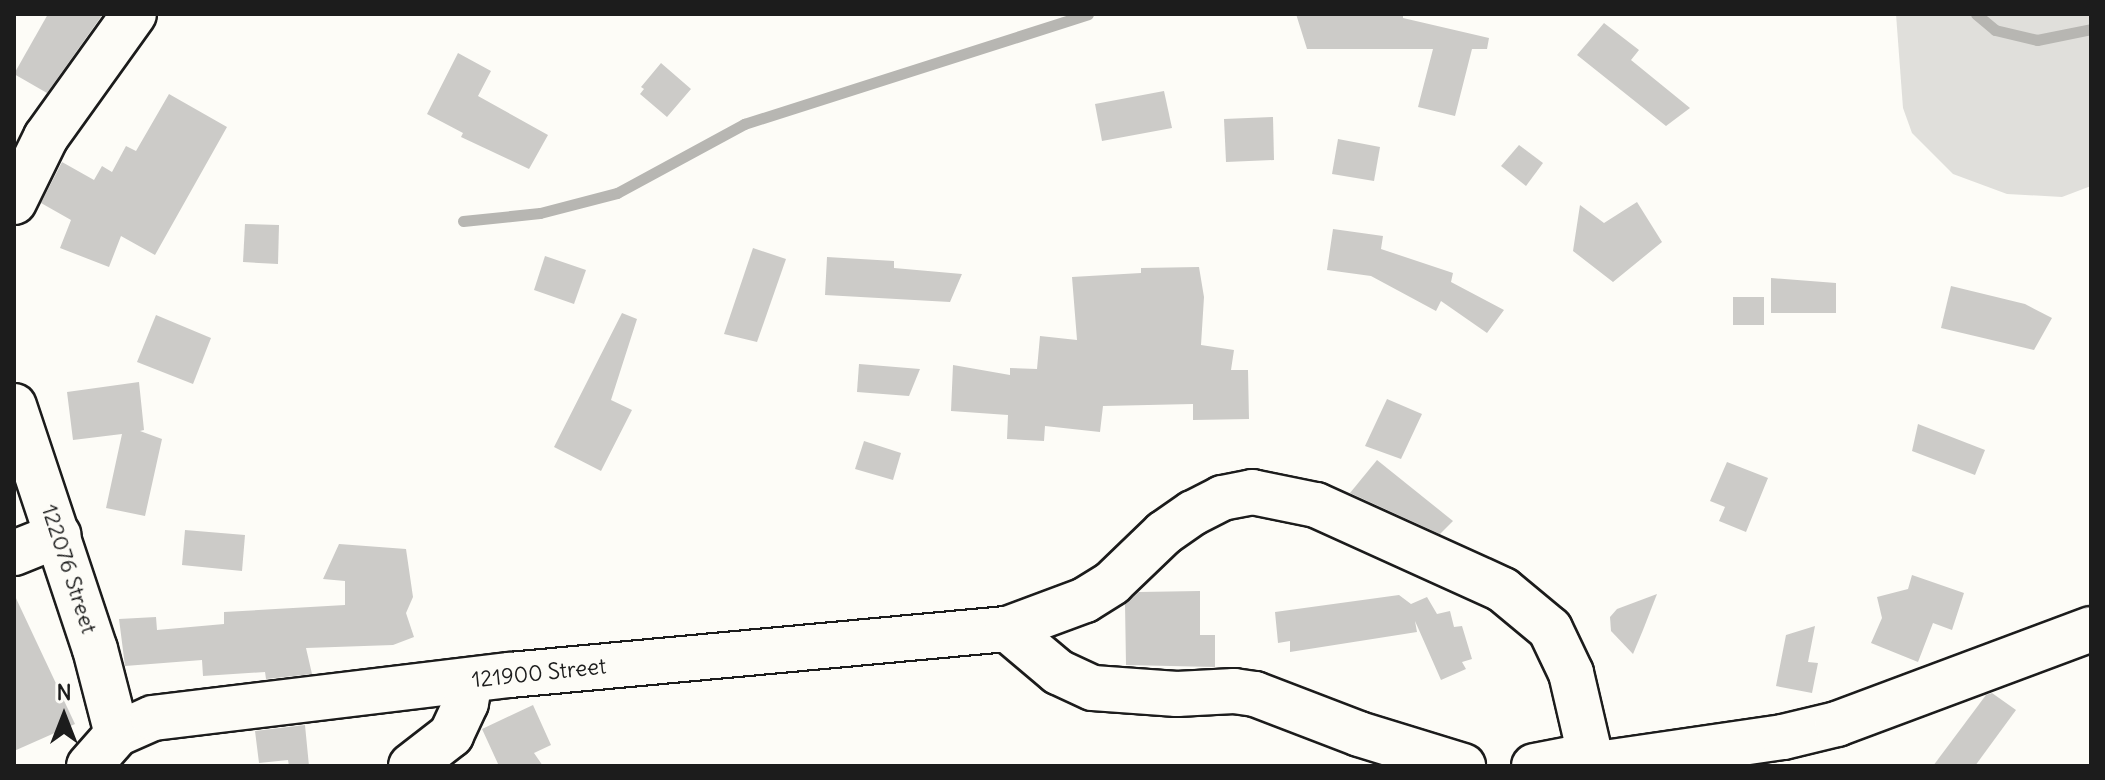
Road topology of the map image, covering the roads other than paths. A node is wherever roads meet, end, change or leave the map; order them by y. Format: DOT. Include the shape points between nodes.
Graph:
graph roads {
  1 [pos="134,14"];
  2 [pos="14,202"];
  3 [pos="14,406"];
  4 [pos="59,535"];
  5 [pos="14,553"];
  6 [pos="1007,629"];
  7 [pos="2091,629"];
  8 [pos="470,680"];
  9 [pos="103,750"];
  10 [pos="1588,764"];
  11 [pos="411,766"];
  12 [pos="1463,766"];
  13 [pos="1534,766"];
  1 -- 2 [label="street" via="46,137"];
  3 -- 4 [label="street, 122076 Street"];
  4 -- 5 [label="street"];
  4 -- 9 [label="street, 122076 Street" via="95,649"];
  6 -- 8 [label="street, 121900 Street"];
  6 -- 10 [label="street, 121900 Street" via="1085,600 1112,583 1164,533 1222,498 1252,492 1304,502 1503,590 1550,629 1571,673"];
  6 -- 12 [label="street" via="1058,672 1093,688 1255,694"];
  7 -- 10 [label="street" via="1837,724 1783,737"];
  8 -- 9 [label="street, 121900 Street" via="153,718"];
  8 -- 11 [label="street" via="451,735"];
  10 -- 13 [label="street" via="1575,758"];
}
